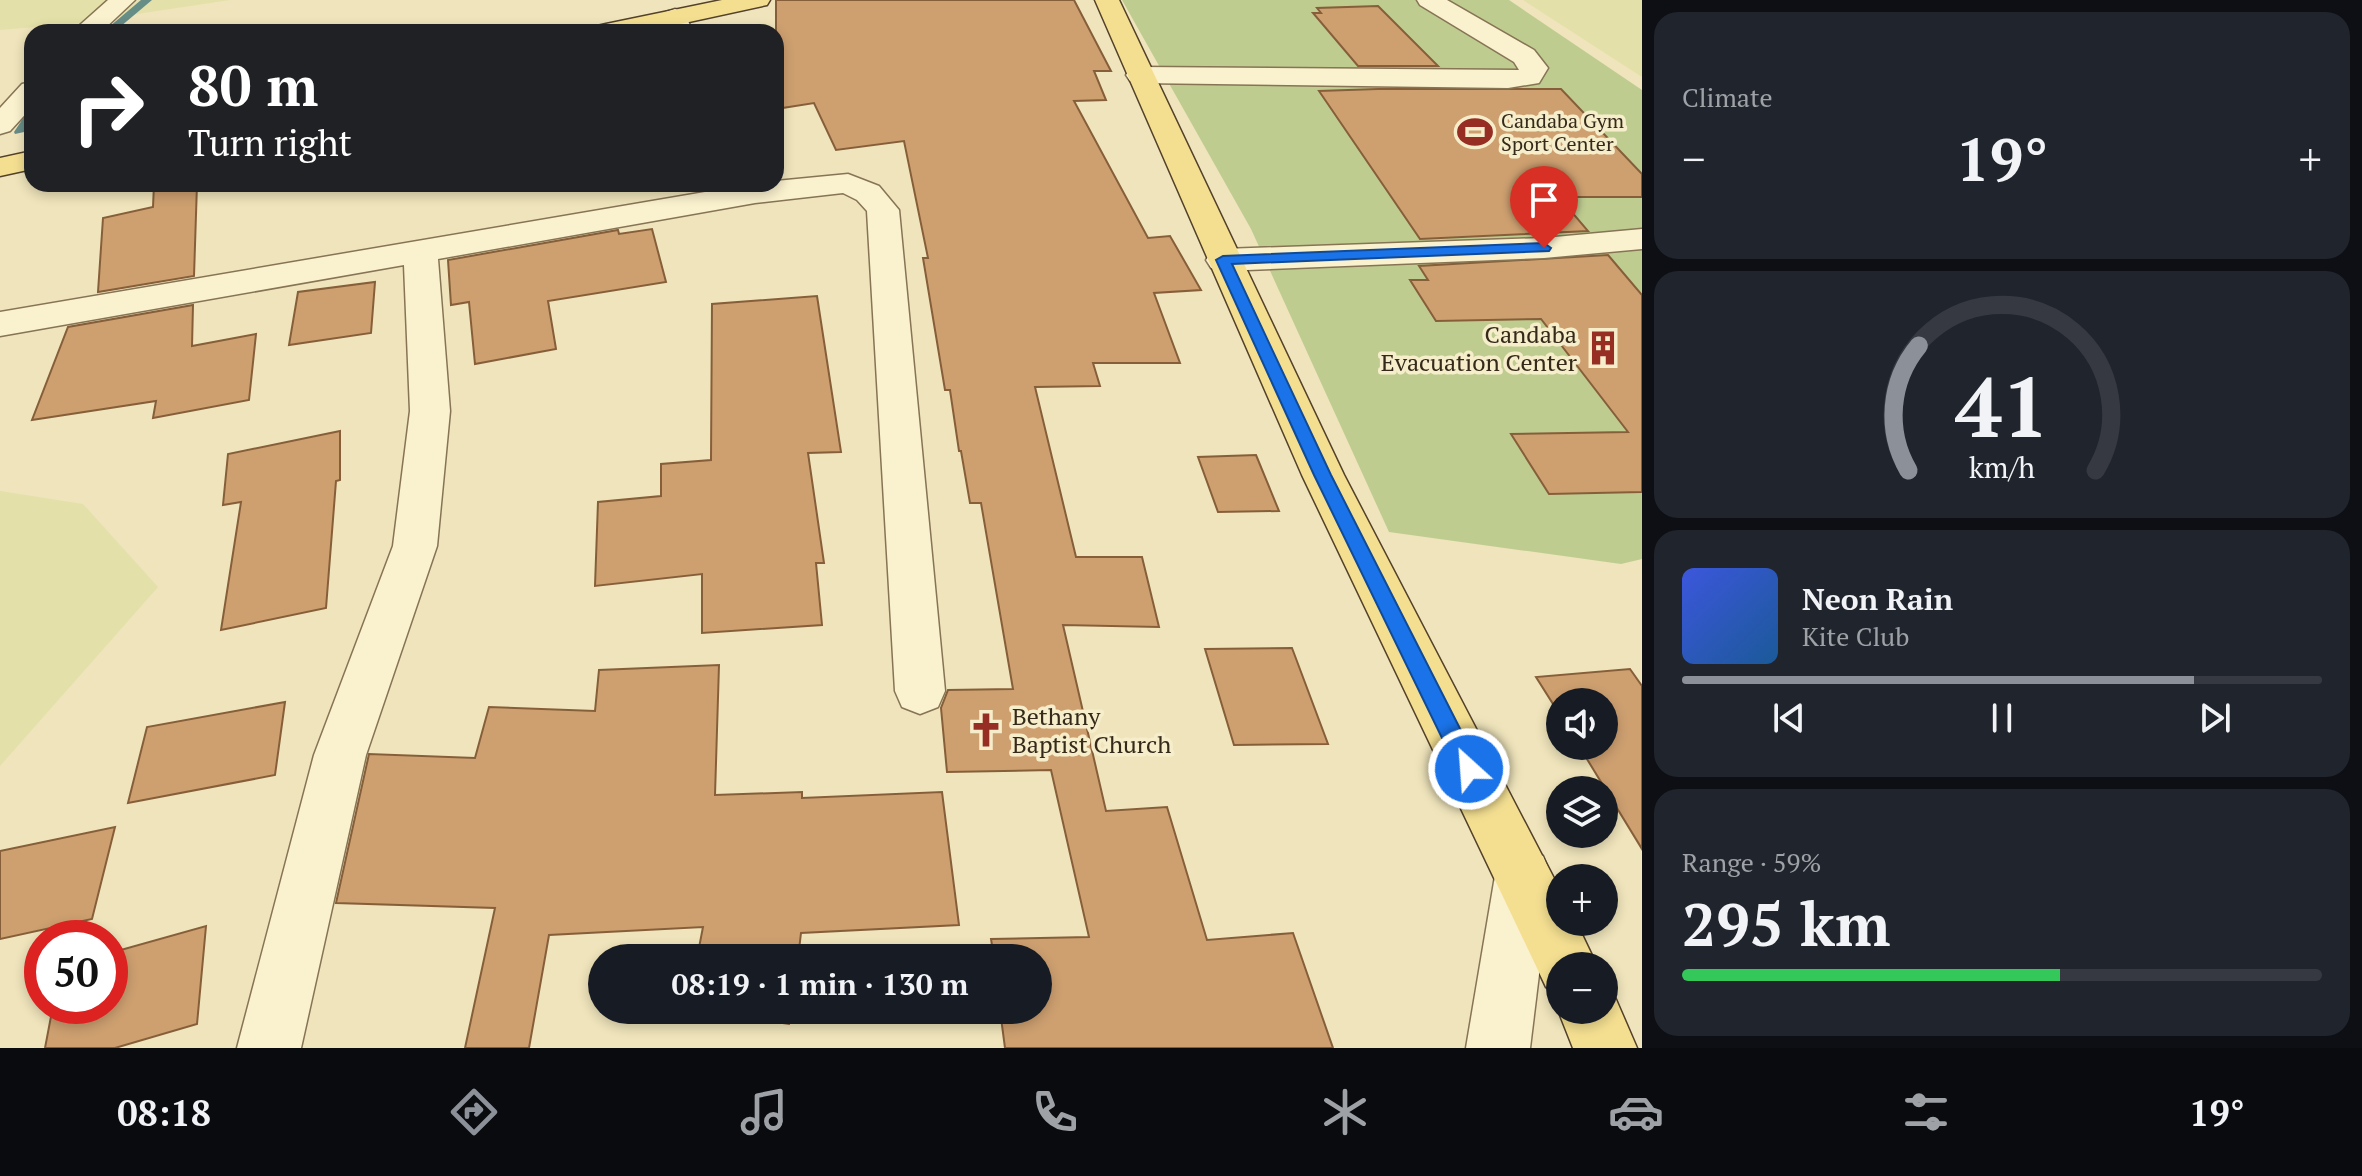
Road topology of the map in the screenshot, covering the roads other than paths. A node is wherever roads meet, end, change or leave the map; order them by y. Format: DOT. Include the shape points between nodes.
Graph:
graph roads {
  1 [pos="123,0"];
  2 [pos="758,0"];
  3 [pos="1107,0"];
  4 [pos="1429,0"];
  5 [pos="727,3"];
  6 [pos="94,24"];
  7 [pos="677,24"];
  8 [pos="1140,75"];
  9 [pos="24,99"];
  10 [pos="0,125"];
  11 [pos="24,162"];
  12 [pos="0,167"];
  13 [pos="784,187"];
  14 [pos="736,192"];
  15 [pos="1642,239"];
  16 [pos="420,250"];
  17 [pos="1223,260"];
  18 [pos="0,324"];
  19 [pos="920,691"];
  20 [pos="1523,876"];
  21 [pos="1560,952"];
  22 [pos="1595,1024"];
  23 [pos="269,1048"];
  24 [pos="1498,1048"];
  25 [pos="1605,1048"];
  1 -- 6 [label="street"];
  2 -- 5 [label="main road"];
  3 -- 8 [label="main road"];
  4 -- 8 [label="street" via="1524,56 1534,68 1529,77"];
  5 -- 7 [label="main road"];
  8 -- 17 [label="main road"];
  9 -- 10 [label="street"];
  11 -- 12 [label="main road"];
  13 -- 19 [label="street" via="848,183 868,193 883,210"];
  14 -- 16 [label="street"];
  15 -- 17 [label="street" via="1544,248"];
  16 -- 18 [label="street"];
  16 -- 23 [label="street" via="430,411 415,546 340,755"];
  17 -- 20 [label="main road" via="1323,475"];
  20 -- 21 [label="main road"];
  20 -- 24 [label="street"];
  22 -- 25 [label="main road"];
}
